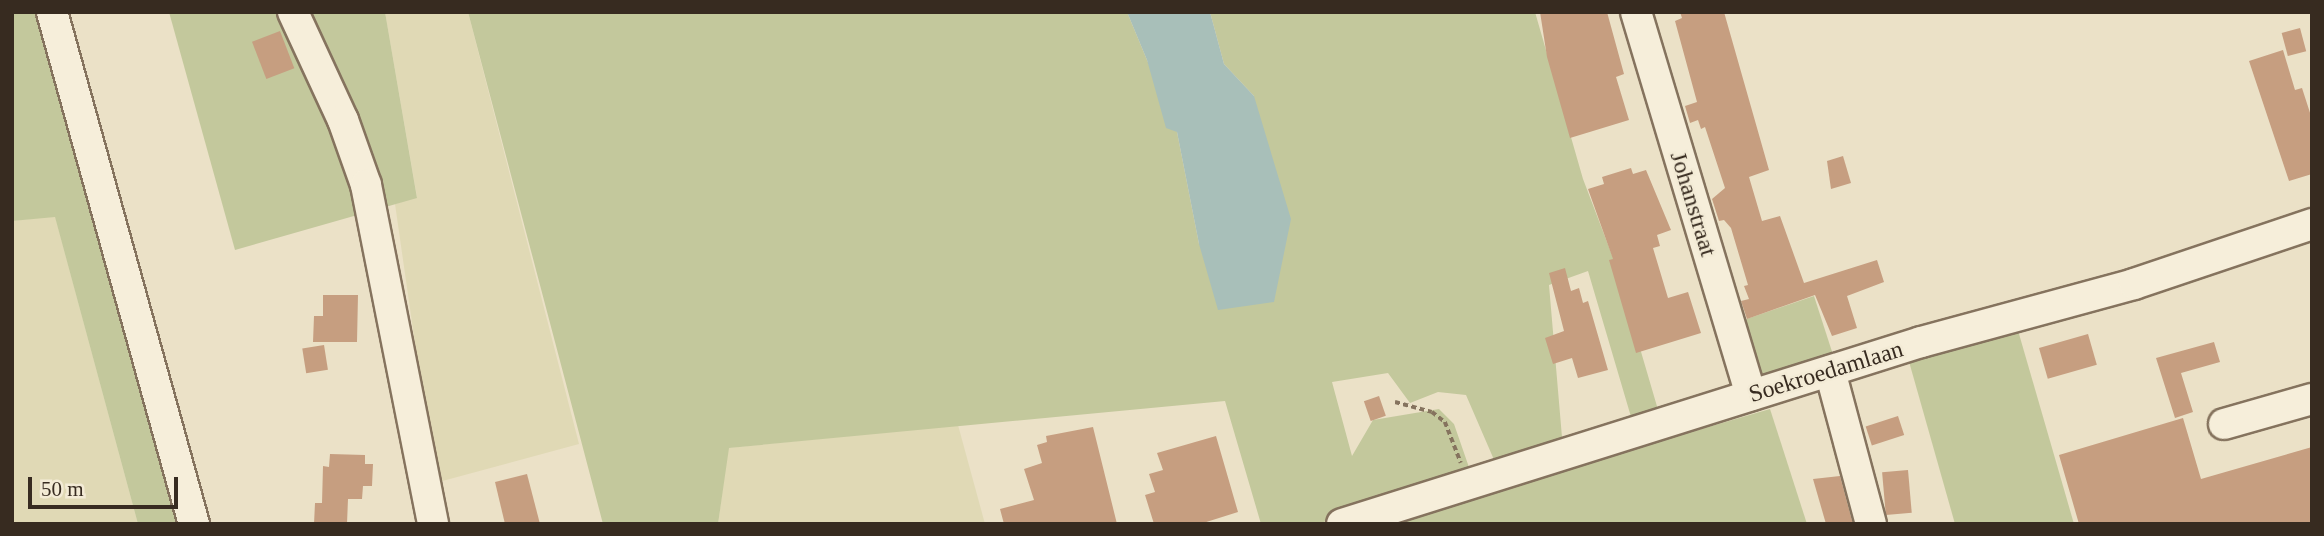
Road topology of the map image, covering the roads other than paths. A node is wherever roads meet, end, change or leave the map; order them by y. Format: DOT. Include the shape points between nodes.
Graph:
graph roads {
  1 [pos="52,12"];
  2 [pos="293,12"];
  3 [pos="1636,12"];
  4 [pos="2312,224"];
  5 [pos="1830,371"];
  6 [pos="1751,395"];
  7 [pos="2312,398"];
  8 [pos="2224,424"];
  9 [pos="194,524"];
  10 [pos="433,524"];
  11 [pos="1342,524"];
  12 [pos="1871,524"];
  1 -- 9 [label="street"];
  2 -- 10 [label="street" via="343,120 366,185"];
  3 -- 6 [label="street, Johanstraat"];
  4 -- 5 [label="street, Soekroedamlaan" via="2134,284"];
  5 -- 6 [label="street, Soekroedamlaan"];
  5 -- 12 [label="street"];
  6 -- 11 [label="street, Soekroedamlaan"];
  7 -- 8 [label="street"];
}
